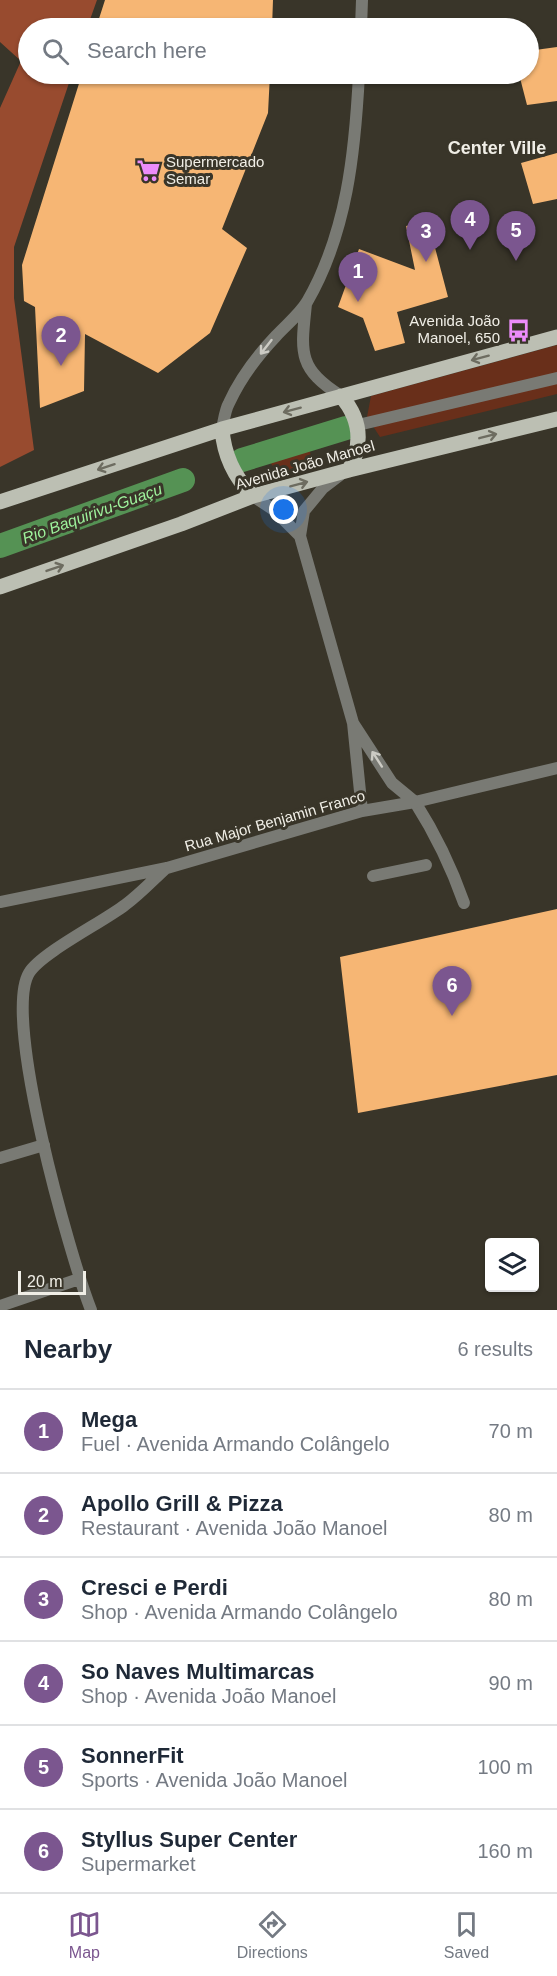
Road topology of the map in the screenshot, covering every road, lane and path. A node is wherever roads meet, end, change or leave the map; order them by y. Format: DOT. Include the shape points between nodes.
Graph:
graph roads {
  1 [pos="362,0"];
  2 [pos="361,18"];
  3 [pos="358,84"];
  4 [pos="306,304"];
  5 [pos="557,337"];
  6 [pos="557,378"];
  7 [pos="341,396"];
  8 [pos="557,419"];
  9 [pos="358,425"];
  10 [pos="222,429"];
  11 [pos="349,470"];
  12 [pos="253,496"];
  13 [pos="0,502"];
  14 [pos="300,536"];
  15 [pos="0,587"];
  16 [pos="353,723"];
  17 [pos="557,768"];
  18 [pos="415,802"];
  19 [pos="362,811"];
  20 [pos="426,865"];
  21 [pos="167,868"];
  22 [pos="374,876"];
  23 [pos="0,902"];
  24 [pos="464,903"];
  25 [pos="44,1145"];
  26 [pos="0,1158"];
  27 [pos="79,1279"];
  28 [pos="0,1306"];
  29 [pos="91,1310"];
  1 -- 2 [label="street"];
  3 -- 4 [label="street" via="356,132 341,220"];
  4 -- 7 [label="street" via="302,339 307,366 325,386"];
  4 -- 10 [label="street, one-way" via="241,382 228,404"];
  5 -- 7 [label="main road, one-way"];
  6 -- 9 [label="street"];
  7 -- 9 [label="main road"];
  7 -- 10 [label="main road, one-way"];
  11 -- 8 [label="main road, Avenida João Manoel, one-way"];
  9 -- 11 [label="main road" via="358,447"];
  10 -- 12 [label="main road" via="230,464"];
  10 -- 13 [label="main road, one-way"];
  12 -- 11 [label="main road, Avenida João Manoel, one-way"];
  11 -- 14 [label="street" via="333,479 304,511"];
  12 -- 14 [label="street"];
  15 -- 12 [label="main road, Avenida João Manoel, one-way"];
  14 -- 16 [label="street"];
  18 -- 16 [label="street, one-way" via="392,783"];
  16 -- 19 [label="street"];
  17 -- 18 [label="street, Rua Major Benjamin Franco"];
  18 -- 19 [label="street, Rua Major Benjamin Franco"];
  18 -- 24 [label="street" via="437,838"];
  19 -- 21 [label="street, Rua Major Benjamin Franco"];
  20 -- 22 [label="street"];
  21 -- 23 [label="street, Rua Major Benjamin Franco"];
  21 -- 25 [label="street" via="127,904 45,957 30,971 24,984 23,1033"];
  25 -- 26 [label="street"];
  25 -- 27 [label="street"];
  27 -- 28 [label="street"];
  27 -- 29 [label="street"];
}
